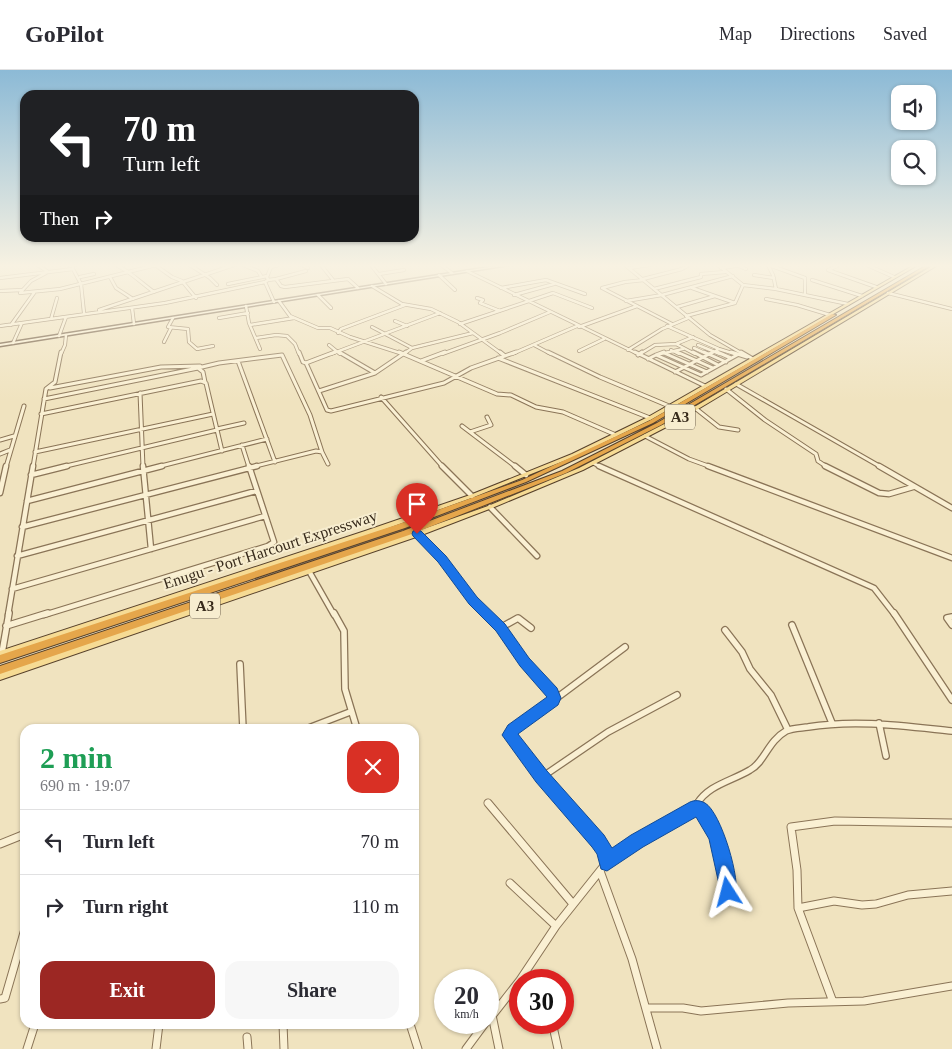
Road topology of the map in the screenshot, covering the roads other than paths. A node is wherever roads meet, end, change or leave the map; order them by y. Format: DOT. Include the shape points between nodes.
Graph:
graph roads {
  1 [pos="21,311"];
  2 [pos="53,311"];
  3 [pos="95,311"];
  4 [pos="100,311"];
  5 [pos="113,311"];
  6 [pos="132,311"];
  7 [pos="217,311"];
  8 [pos="285,311"];
  9 [pos="390,311"];
  10 [pos="432,311"];
  11 [pos="500,311"];
  12 [pos="547,311"];
  13 [pos="623,311"];
  14 [pos="646,311"];
  15 [pos="680,311"];
  16 [pos="711,311"];
  17 [pos="816,311"];
  18 [pos="837,311"];
  19 [pos="841,311"];
  20 [pos="851,311"];
  21 [pos="858,311"];
  22 [pos="550,312"];
  23 [pos="84,313"];
  24 [pos="248,313"];
  25 [pos="440,314"];
  26 [pos="830,315"];
  27 [pos="66,317"];
  28 [pos="687,317"];
  29 [pos="173,318"];
  30 [pos="219,318"];
  31 [pos="294,318"];
  32 [pos="51,319"];
  33 [pos="395,321"];
  34 [pos="22,323"];
  35 [pos="134,324"];
  36 [pos="460,324"];
  37 [pos="672,324"];
  38 [pos="11,325"];
  39 [pos="250,325"];
  40 [pos="0,326"];
  41 [pos="406,326"];
  42 [pos="578,326"];
  43 [pos="667,326"];
  44 [pos="372,327"];
  45 [pos="171,328"];
  46 [pos="338,332"];
  47 [pos="473,333"];
  48 [pos="66,334"];
  49 [pos="386,334"];
  50 [pos="59,336"];
  51 [pos="693,337"];
  52 [pos="256,338"];
  53 [pos="483,339"];
  54 [pos="604,339"];
  55 [pos="705,341"];
  56 [pos="164,342"];
  57 [pos="363,342"];
  58 [pos="13,343"];
  59 [pos="329,344"];
  60 [pos="676,344"];
  61 [pos="0,345"];
  62 [pos="534,345"];
  63 [pos="698,345"];
  64 [pos="213,346"];
  65 [pos="412,348"];
  66 [pos="694,348"];
  67 [pos="719,348"];
  68 [pos="260,349"];
  69 [pos="628,350"];
  70 [pos="672,350"];
  71 [pos="686,350"];
  72 [pos="579,351"];
  73 [pos="714,351"];
  74 [pos="338,352"];
  75 [pos="664,353"];
  76 [pos="404,354"];
  77 [pos="638,354"];
  78 [pos="656,355"];
  79 [pos="709,355"];
  80 [pos="736,355"];
  81 [pos="506,356"];
  82 [pos="498,358"];
  83 [pos="702,358"];
  84 [pos="731,358"];
  85 [pos="751,358"];
  86 [pos="648,359"];
  87 [pos="238,361"];
  88 [pos="696,361"];
  89 [pos="420,362"];
  90 [pos="726,362"];
  91 [pos="306,363"];
  92 [pos="690,364"];
  93 [pos="718,365"];
  94 [pos="200,367"];
  95 [pos="684,367"];
  96 [pos="713,368"];
  97 [pos="675,372"];
  98 [pos="707,372"];
  99 [pos="376,373"];
  100 [pos="457,376"];
  101 [pos="205,382"];
  102 [pos="736,384"];
  103 [pos="705,386"];
  104 [pos="46,389"];
  105 [pos="726,390"];
  106 [pos="319,391"];
  107 [pos="140,394"];
  108 [pos="380,397"];
  109 [pos="44,398"];
  110 [pos="24,406"];
  111 [pos="669,406"];
  112 [pos="695,408"];
  113 [pos="41,414"];
  114 [pos="213,414"];
  115 [pos="487,417"];
  116 [pos="650,418"];
  117 [pos="244,423"];
  118 [pos="462,426"];
  119 [pos="142,429"];
  120 [pos="217,430"];
  121 [pos="738,430"];
  122 [pos="470,432"];
  123 [pos="616,435"];
  124 [pos="14,436"];
  125 [pos="645,436"];
  126 [pos="267,439"];
  127 [pos="0,440"];
  128 [pos="242,446"];
  129 [pos="141,449"];
  130 [pos="10,450"];
  131 [pos="222,451"];
  132 [pos="35,452"];
  133 [pos="322,452"];
  134 [pos="0,454"];
  135 [pos="274,462"];
  136 [pos="593,463"];
  137 [pos="328,464"];
  138 [pos="248,468"];
  139 [pos="143,472"];
  140 [pos="2,475"];
  141 [pos="31,475"];
  142 [pos="526,475"];
  143 [pos="913,487"];
  144 [pos="256,491"];
  145 [pos="0,493"];
  146 [pos="146,495"];
  147 [pos="472,496"];
  148 [pos="27,501"];
  149 [pos="490,507"];
  150 [pos="952,508"];
  151 [pos="265,516"];
  152 [pos="147,520"];
  153 [pos="22,527"];
  154 [pos="407,530"];
  155 [pos="151,548"];
  156 [pos="17,556"];
  157 [pos="537,556"];
  158 [pos="952,558"];
  159 [pos="309,571"];
  160 [pos="12,588"];
  161 [pos="166,604"];
  162 [pos="168,613"];
  163 [pos="952,617"];
  164 [pos="792,625"];
  165 [pos="952,625"];
  166 [pos="6,626"];
  167 [pos="500,628"];
  168 [pos="531,628"];
  169 [pos="724,630"];
  170 [pos="625,648"];
  171 [pos="1,656"];
  172 [pos="240,664"];
  173 [pos="0,670"];
  174 [pos="0,676"];
  175 [pos="678,695"];
  176 [pos="952,700"];
  177 [pos="553,701"];
  178 [pos="350,712"];
  179 [pos="832,723"];
  180 [pos="879,723"];
  181 [pos="243,724"];
  182 [pos="319,724"];
  183 [pos="355,724"];
  184 [pos="788,730"];
  185 [pos="952,731"];
  186 [pos="886,756"];
  187 [pos="542,777"];
  188 [pos="488,802"];
  189 [pos="695,808"];
  190 [pos="952,823"];
  191 [pos="20,836"];
  192 [pos="0,844"];
  193 [pos="607,862"];
  194 [pos="600,871"];
  195 [pos="510,883"];
  196 [pos="952,891"];
  197 [pos="728,902"];
  198 [pos="573,904"];
  199 [pos="798,908"];
  200 [pos="556,926"];
  201 [pos="20,946"];
  202 [pos="530,969"];
  203 [pos="952,986"];
  204 [pos="509,995"];
  205 [pos="0,998"];
  206 [pos="833,1002"];
  207 [pos="499,1006"];
  208 [pos="647,1008"];
  209 [pos="33,1029"];
  210 [pos="158,1029"];
  211 [pos="283,1029"];
  212 [pos="412,1029"];
  213 [pos="477,1034"];
  214 [pos="494,1034"];
  215 [pos="555,1034"];
  216 [pos="247,1037"];
  217 [pos="27,1049"];
  218 [pos="156,1049"];
  219 [pos="248,1049"];
  220 [pos="284,1049"];
  221 [pos="418,1049"];
  222 [pos="466,1049"];
  223 [pos="499,1049"];
  224 [pos="558,1049"];
  225 [pos="657,1049"];
  1 -- 38 [label="street"];
  2 -- 32 [label="street"];
  3 -- 23 [label="street"];
  4 -- 5 [label="street"];
  6 -- 35 [label="street"];
  7 -- 29 [label="street"];
  8 -- 31 [label="street"];
  9 -- 46 [label="street"];
  10 -- 25 [label="street"];
  11 -- 36 [label="street"];
  12 -- 22 [label="street"];
  13 -- 42 [label="street"];
  14 -- 37 [label="street"];
  15 -- 28 [label="street"];
  16 -- 28 [label="street"];
  17 -- 26 [label="street"];
  18 -- 26 [label="main road, Enugu - Port Harcourt Expressway / A3"];
  19 -- 154 [label="highway, Enugu - Port Harcourt Expressway / A3" via="632,431"];
  20 -- 154 [label="highway, Enugu - Port Harcourt Expressway / A3" via="638,435 564,472"];
  21 -- 102 [label="main road, Enugu - Port Harcourt Expressway / A3"];
  22 -- 42 [label="street"];
  22 -- 53 [label="street"];
  23 -- 27 [label="street"];
  24 -- 30 [label="street"];
  24 -- 39 [label="street"];
  25 -- 36 [label="street"];
  25 -- 41 [label="street"];
  26 -- 85 [label="main road, Enugu - Port Harcourt Expressway / A3"];
  27 -- 32 [label="street"];
  27 -- 50 [label="street"];
  28 -- 37 [label="street"];
  28 -- 85 [label="street" via="710,335"];
  29 -- 35 [label="street"];
  29 -- 45 [label="street" via="168,326"];
  31 -- 39 [label="street"];
  31 -- 46 [label="street"];
  32 -- 34 [label="street"];
  33 -- 41 [label="street"];
  34 -- 38 [label="street"];
  34 -- 58 [label="street"];
  35 -- 48 [label="street"];
  36 -- 47 [label="street"];
  37 -- 43 [label="street"];
  38 -- 40 [label="street"];
  39 -- 52 [label="street"];
  41 -- 49 [label="street"];
  42 -- 54 [label="street"];
  42 -- 62 [label="street"];
  43 -- 51 [label="street"];
  43 -- 69 [label="street"];
  44 -- 49 [label="street"];
  45 -- 56 [label="street"];
  45 -- 64 [label="street" via="188,329 189,342 197,349"];
  46 -- 57 [label="street"];
  47 -- 53 [label="street"];
  47 -- 65 [label="street"];
  48 -- 50 [label="street"];
  48 -- 104 [label="street" via="55,382"];
  49 -- 57 [label="street"];
  49 -- 65 [label="street"];
  50 -- 58 [label="street"];
  51 -- 55 [label="street"];
  51 -- 60 [label="street"];
  52 -- 68 [label="street"];
  52 -- 91 [label="street" via="286,334 296,344"];
  53 -- 81 [label="street"];
  53 -- 89 [label="street"];
  54 -- 69 [label="street"];
  54 -- 72 [label="street"];
  55 -- 63 [label="street"];
  55 -- 67 [label="street"];
  57 -- 74 [label="street"];
  57 -- 76 [label="street"];
  58 -- 61 [label="street"];
  59 -- 74 [label="street"];
  60 -- 71 [label="street"];
  60 -- 77 [label="street" via="655,345"];
  62 -- 81 [label="street"];
  62 -- 111 [label="street" via="568,364"];
  63 -- 66 [label="street"];
  63 -- 73 [label="street"];
  65 -- 76 [label="street"];
  66 -- 71 [label="street"];
  66 -- 79 [label="street"];
  67 -- 73 [label="street"];
  67 -- 80 [label="street"];
  69 -- 77 [label="street"];
  70 -- 71 [label="street"];
  70 -- 75 [label="street"];
  70 -- 88 [label="street"];
  71 -- 83 [label="street"];
  73 -- 79 [label="street"];
  73 -- 84 [label="street"];
  74 -- 91 [label="street"];
  74 -- 99 [label="street"];
  75 -- 78 [label="street"];
  75 -- 92 [label="street"];
  76 -- 89 [label="street"];
  76 -- 99 [label="street"];
  77 -- 86 [label="street"];
  78 -- 86 [label="street"];
  78 -- 95 [label="street"];
  79 -- 83 [label="street"];
  79 -- 90 [label="street"];
  80 -- 84 [label="street"];
  80 -- 85 [label="street"];
  81 -- 82 [label="street"];
  82 -- 100 [label="street"];
  82 -- 116 [label="street"];
  83 -- 88 [label="street"];
  83 -- 93 [label="street"];
  84 -- 90 [label="street"];
  85 -- 103 [label="main road, Enugu - Port Harcourt Expressway / A3"];
  86 -- 97 [label="street"];
  87 -- 94 [label="street"];
  87 -- 126 [label="street"];
  87 -- 133 [label="street" via="282,355 309,413"];
  88 -- 92 [label="street"];
  88 -- 96 [label="street"];
  89 -- 100 [label="street"];
  90 -- 93 [label="street"];
  91 -- 106 [label="street"];
  92 -- 95 [label="street"];
  92 -- 98 [label="street"];
  93 -- 96 [label="street"];
  94 -- 101 [label="street"];
  94 -- 104 [label="street" via="161,367"];
  94 -- 109 [label="street"];
  95 -- 97 [label="street"];
  95 -- 98 [label="street" via="701,375"];
  96 -- 98 [label="street"];
  97 -- 103 [label="street"];
  99 -- 106 [label="street"];
  100 -- 108 [label="street" via="444,383"];
  100 -- 123 [label="street" via="497,394 511,395 536,407 563,412"];
  101 -- 107 [label="street"];
  101 -- 114 [label="street"];
  102 -- 105 [label="main road, Enugu - Port Harcourt Expressway / A3"];
  102 -- 143 [label="street"];
  103 -- 111 [label="main road, Enugu - Port Harcourt Expressway / A3"];
  104 -- 109 [label="street"];
  105 -- 112 [label="main road, Enugu - Port Harcourt Expressway / A3"];
  105 -- 143 [label="street" via="816,454 818,461 830,470 882,494"];
  106 -- 108 [label="street" via="327,410 331,411"];
  107 -- 113 [label="street"];
  107 -- 119 [label="street"];
  108 -- 147 [label="street"];
  109 -- 113 [label="street"];
  110 -- 124 [label="street"];
  111 -- 116 [label="main road, Enugu - Port Harcourt Expressway / A3"];
  112 -- 121 [label="street" via="717,426"];
  112 -- 125 [label="main road, Enugu - Port Harcourt Expressway / A3"];
  113 -- 132 [label="street"];
  114 -- 119 [label="street"];
  114 -- 120 [label="street"];
  115 -- 122 [label="street" via="492,424"];
  116 -- 123 [label="main road, Enugu - Port Harcourt Expressway / A3"];
  117 -- 120 [label="street"];
  118 -- 122 [label="street"];
  119 -- 129 [label="street"];
  119 -- 132 [label="street"];
  120 -- 129 [label="street"];
  120 -- 131 [label="street"];
  122 -- 142 [label="street"];
  123 -- 142 [label="main road, Enugu - Port Harcourt Expressway / A3"];
  124 -- 127 [label="street"];
  124 -- 130 [label="street"];
  125 -- 136 [label="main road, Enugu - Port Harcourt Expressway / A3"];
  125 -- 158 [label="street" via="689,459"];
  126 -- 128 [label="street"];
  126 -- 135 [label="street"];
  128 -- 131 [label="street"];
  128 -- 138 [label="street"];
  129 -- 139 [label="street"];
  129 -- 141 [label="street"];
  130 -- 134 [label="street"];
  130 -- 140 [label="street"];
  131 -- 139 [label="street"];
  132 -- 141 [label="street"];
  133 -- 135 [label="street"];
  133 -- 137 [label="street"];
  135 -- 138 [label="street"];
  136 -- 149 [label="main road, Enugu - Port Harcourt Expressway / A3"];
  136 -- 176 [label="street" via="874,588 887,602"];
  138 -- 144 [label="street"];
  138 -- 146 [label="street"];
  139 -- 146 [label="street"];
  139 -- 148 [label="street"];
  140 -- 145 [label="street"];
  141 -- 148 [label="street"];
  142 -- 147 [label="main road, Enugu - Port Harcourt Expressway / A3"];
  143 -- 150 [label="street"];
  144 -- 151 [label="street"];
  144 -- 152 [label="street"];
  146 -- 152 [label="street"];
  146 -- 153 [label="street"];
  147 -- 154 [label="main road, Enugu - Port Harcourt Expressway / A3"];
  148 -- 153 [label="street"];
  149 -- 154 [label="main road, Enugu - Port Harcourt Expressway / A3"];
  149 -- 157 [label="street"];
  151 -- 155 [label="street"];
  151 -- 166 [label="street" via="274,538 268,546"];
  152 -- 155 [label="street"];
  152 -- 156 [label="street"];
  153 -- 156 [label="street"];
  154 -- 159 [label="main road, Enugu - Port Harcourt Expressway / A3"];
  154 -- 161 [label="highway, Enugu - Port Harcourt Expressway"];
  154 -- 162 [label="highway, Enugu - Port Harcourt Expressway"];
  154 -- 167 [label="street" via="442,559 483,612"];
  154 -- 171 [label="main road, Enugu - Port Harcourt Expressway / A3"];
  155 -- 160 [label="street"];
  156 -- 160 [label="street"];
  159 -- 174 [label="main road, Enugu - Port Harcourt Expressway / A3"];
  159 -- 178 [label="street" via="344,631 345,688"];
  160 -- 166 [label="street"];
  161 -- 162 [label="highway"];
  161 -- 171 [label="highway, Enugu - Port Harcourt Expressway"];
  162 -- 173 [label="highway, Enugu - Port Harcourt Expressway"];
  163 -- 165 [label="street" via="948,618"];
  164 -- 179 [label="street"];
  166 -- 171 [label="street"];
  167 -- 168 [label="street" via="518,618"];
  167 -- 177 [label="street" via="552,693"];
  169 -- 184 [label="street" via="771,695"];
  170 -- 177 [label="street"];
  172 -- 181 [label="street"];
  175 -- 187 [label="street" via="608,732"];
  177 -- 187 [label="street" via="510,735"];
  178 -- 182 [label="street"];
  178 -- 183 [label="street"];
  179 -- 180 [label="street"];
  179 -- 184 [label="street"];
  180 -- 185 [label="street"];
  180 -- 186 [label="street"];
  184 -- 189 [label="street" via="775,738 753,768 711,789"];
  187 -- 193 [label="street" via="598,841"];
  188 -- 198 [label="street"];
  189 -- 193 [label="street"];
  189 -- 197 [label="street" via="705,813 717,839 728,884"];
  190 -- 199 [label="street" via="834,821 791,827"];
  191 -- 192 [label="street"];
  193 -- 194 [label="street"];
  194 -- 198 [label="street"];
  194 -- 208 [label="street" via="620,921"];
  195 -- 200 [label="street"];
  196 -- 199 [label="street" via="908,895 876,904 834,901"];
  198 -- 200 [label="street"];
  199 -- 206 [label="street"];
  200 -- 202 [label="street"];
  201 -- 205 [label="street" via="5,998"];
  203 -- 206 [label="street" via="864,1001"];
  204 -- 207 [label="street"];
  206 -- 208 [label="street" via="701,1011"];
  208 -- 225 [label="street"];
  209 -- 217 [label="street"];
  210 -- 218 [label="street"];
  211 -- 220 [label="street"];
  212 -- 221 [label="street"];
  213 -- 222 [label="street"];
  214 -- 223 [label="street"];
  215 -- 224 [label="street"];
  216 -- 219 [label="street"];
}
